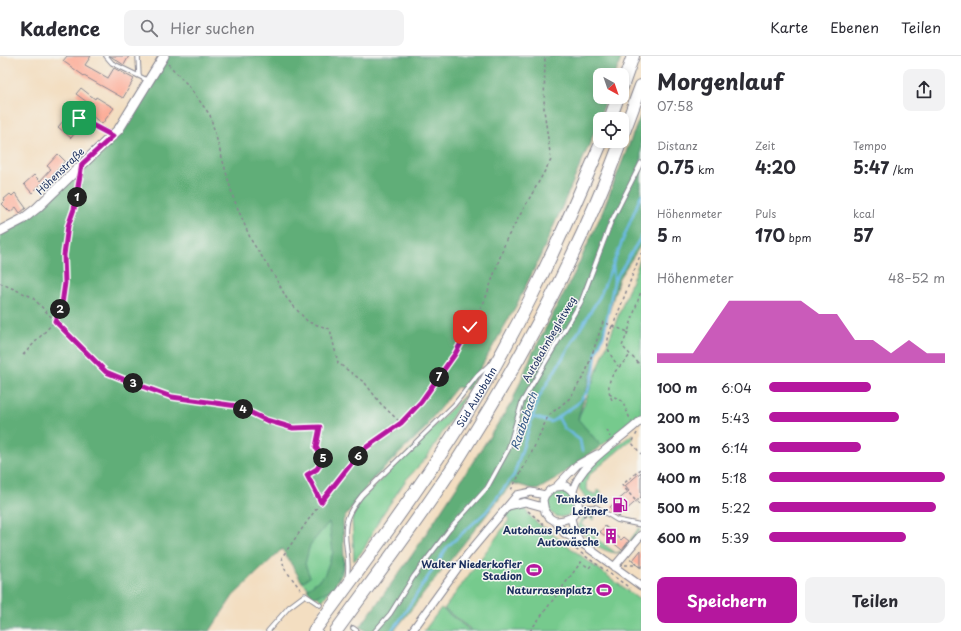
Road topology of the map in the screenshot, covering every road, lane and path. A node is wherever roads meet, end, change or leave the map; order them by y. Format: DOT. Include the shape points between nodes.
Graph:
graph roads {
  1 [pos="106,56"];
  2 [pos="138,56"];
  3 [pos="545,56"];
  4 [pos="633,56"];
  5 [pos="163,57"];
  6 [pos="629,68"];
  7 [pos="139,76"];
  8 [pos="149,81"];
  9 [pos="641,86"];
  10 [pos="79,118"];
  11 [pos="629,118"];
  12 [pos="113,136"];
  13 [pos="599,148"];
  14 [pos="618,148"];
  15 [pos="641,163"];
  16 [pos="82,164"];
  17 [pos="0,231"];
  18 [pos="641,253"];
  19 [pos="0,283"];
  20 [pos="641,291"];
  21 [pos="55,321"];
  22 [pos="612,326"];
  23 [pos="628,332"];
  24 [pos="23,355"];
  25 [pos="630,355"];
  26 [pos="499,356"];
  27 [pos="618,366"];
  28 [pos="641,366"];
  29 [pos="610,383"];
  30 [pos="613,384"];
  31 [pos="609,394"];
  32 [pos="612,400"];
  33 [pos="641,420"];
  34 [pos="401,423"];
  35 [pos="633,424"];
  36 [pos="544,426"];
  37 [pos="604,450"];
  38 [pos="641,454"];
  39 [pos="641,469"];
  40 [pos="556,487"];
  41 [pos="573,491"];
  42 [pos="545,495"];
  43 [pos="321,502"];
  44 [pos="506,507"];
  45 [pos="543,507"];
  46 [pos="578,507"];
  47 [pos="596,507"];
  48 [pos="641,507"];
  49 [pos="572,518"];
  50 [pos="580,518"];
  51 [pos="555,521"];
  52 [pos="641,526"];
  53 [pos="641,535"];
  54 [pos="580,542"];
  55 [pos="623,556"];
  56 [pos="593,562"];
  57 [pos="614,567"];
  58 [pos="641,567"];
  59 [pos="641,586"];
  60 [pos="345,589"];
  61 [pos="305,595"];
  62 [pos="320,606"];
  63 [pos="268,631"];
  64 [pos="314,631"];
  65 [pos="336,631"];
  66 [pos="375,631"];
  67 [pos="412,631"];
  68 [pos="530,631"];
  1 -- 7 [label="lane" via="109,61"];
  2 -- 7 [label="lane"];
  3 -- 34 [label="path" via="544,110 551,160 506,240 485,300 455,354 421,402"];
  4 -- 6 [label="highway"];
  5 -- 8 [label="street, Höhenstraße"];
  5 -- 34 [label="path" via="210,115 233,197 251,240 287,299 308,322 330,328 338,363 365,383 381,404"];
  7 -- 8 [label="lane"];
  8 -- 12 [label="street, Höhenstraße" via="128,117"];
  9 -- 11 [label="highway"];
  10 -- 12 [label="lane"];
  12 -- 16 [label="street, Höhenstraße"];
  13 -- 26 [label="highway, Süd Autobahn" via="574,207"];
  14 -- 65 [label="highway, Süd Autobahn" via="590,216 515,364 460,456"];
  15 -- 66 [label="lane, Autobahnbegleitweg" via="611,222 581,302 522,402 508,450 487,488 449,530 414,576 390,614"];
  16 -- 17 [label="street, Höhenstraße" via="37,208"];
  16 -- 21 [label="path" via="74,209 68,226 62,304"];
  18 -- 22 [label="path"];
  19 -- 21 [label="path" via="32,296"];
  20 -- 23 [label="path"];
  21 -- 24 [label="path"];
  21 -- 43 [label="path" via="106,372 133,383 172,397 237,406 266,420 293,428 320,427 316,447 323,459 317,469 307,475"];
  22 -- 23 [label="path"];
  22 -- 27 [label="path" via="607,341 608,350"];
  22 -- 36 [label="path" via="604,322 586,372 570,398 548,416"];
  23 -- 25 [label="path" via="622,346"];
  25 -- 27 [label="path"];
  25 -- 28 [label="path"];
  26 -- 60 [label="highway, Süd Autobahn" via="448,443"];
  26 -- 60 [label="lane" via="477,376 454,405 362,495 351,511 346,524 349,568"];
  27 -- 29 [label="path"];
  29 -- 30 [label="path"];
  29 -- 31 [label="path"];
  31 -- 32 [label="path"];
  31 -- 35 [label="path" via="622,401"];
  33 -- 35 [label="street"];
  34 -- 43 [label="path" via="361,451"];
  35 -- 37 [label="street"];
  35 -- 38 [label="path" via="637,435 632,443"];
  37 -- 40 [label="street" via="578,465"];
  37 -- 41 [label="street" via="576,480"];
  39 -- 48 [label="path" via="622,485"];
  40 -- 41 [label="street" via="566,486"];
  40 -- 42 [label="street"];
  41 -- 46 [label="street" via="577,496"];
  42 -- 44 [label="street" via="531,492 517,495"];
  42 -- 45 [label="street"];
  43 -- 61 [label="path" via="282,557 284,568"];
  44 -- 45 [label="street" via="525,502"];
  44 -- 67 [label="street" via="467,555"];
  45 -- 51 [label="street"];
  46 -- 47 [label="lane"];
  46 -- 49 [label="street"];
  47 -- 50 [label="path" via="592,514 585,514"];
  47 -- 52 [label="lane" via="617,520"];
  49 -- 51 [label="street"];
  49 -- 54 [label="street"];
  51 -- 54 [label="street" via="564,533"];
  53 -- 55 [label="street"];
  54 -- 57 [label="street"];
  55 -- 57 [label="street"];
  55 -- 58 [label="path" via="634,560 636,565"];
  56 -- 68 [label="path" via="589,568 581,562"];
  57 -- 59 [label="street"];
  60 -- 64 [label="highway, Süd Autobahn"];
  61 -- 62 [label="lane"];
  61 -- 63 [label="lane" via="289,607"];
}
